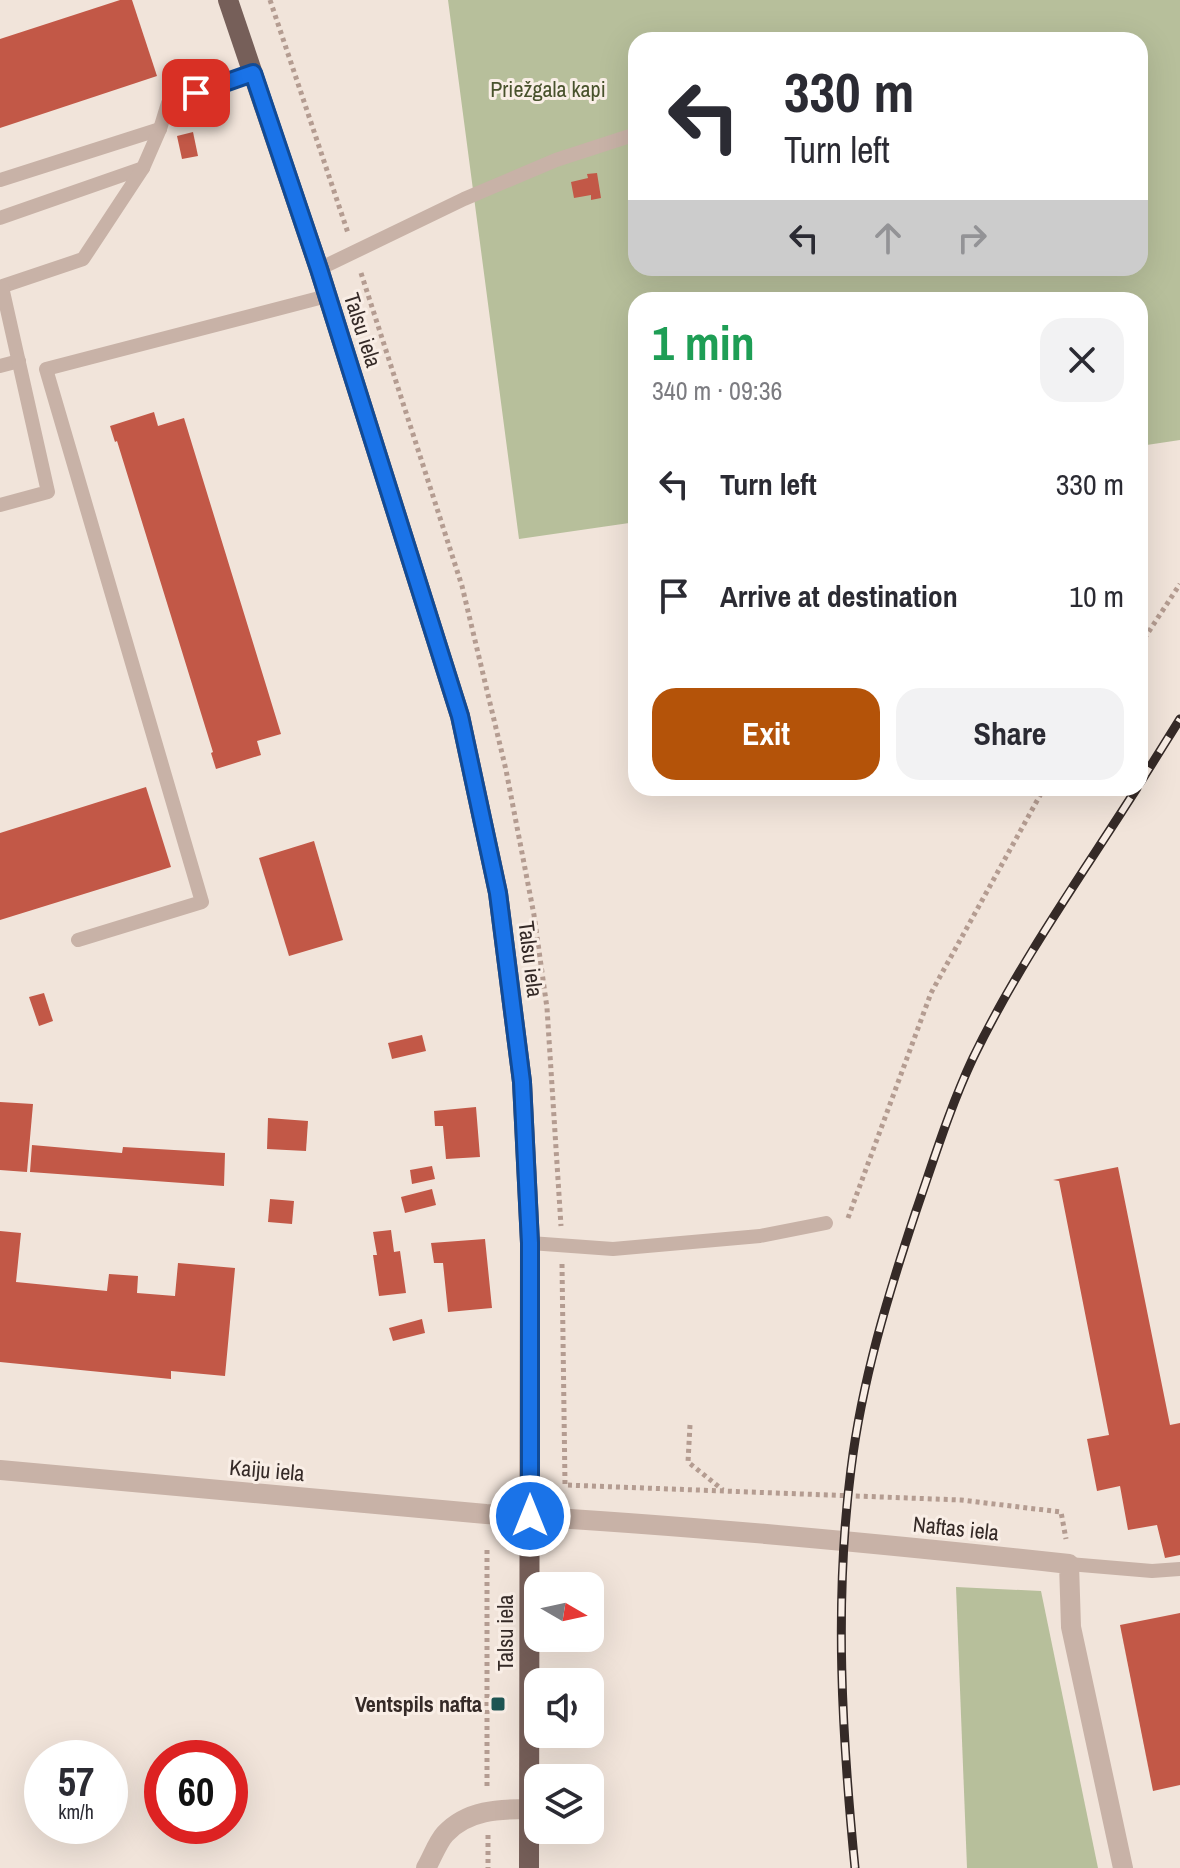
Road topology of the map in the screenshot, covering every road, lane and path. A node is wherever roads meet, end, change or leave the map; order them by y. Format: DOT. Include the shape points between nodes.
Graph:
graph roads {
  1 [pos="228,0"];
  2 [pos="253,73"];
  3 [pos="160,129"];
  4 [pos="628,137"];
  5 [pos="143,168"];
  6 [pos="0,180"];
  7 [pos="0,218"];
  8 [pos="319,269"];
  9 [pos="1,287"];
  10 [pos="327,296"];
  11 [pos="19,361"];
  12 [pos="0,366"];
  13 [pos="0,505"];
  14 [pos="1180,584"];
  15 [pos="1148,633"];
  16 [pos="1040,796"];
  17 [pos="78,940"];
  18 [pos="826,1223"];
  19 [pos="530,1243"];
  20 [pos="690,1425"];
  21 [pos="0,1470"];
  22 [pos="565,1485"];
  23 [pos="723,1491"];
  24 [pos="530,1516"];
  25 [pos="487,1550"];
  26 [pos="1069,1564"];
  27 [pos="1180,1569"];
  28 [pos="529,1764"];
  29 [pos="524,1809"];
  30 [pos="487,1810"];
  31 [pos="529,1844"];
  32 [pos="426,1868"];
  33 [pos="488,1868"];
  34 [pos="529,1868"];
  35 [pos="1123,1868"];
  1 -- 2 [label="main road, Talsu iela"];
  2 -- 3 [label="lane" via="168,103"];
  2 -- 8 [label="main road, Talsu iela"];
  3 -- 5 [label="lane"];
  3 -- 6 [label="lane"];
  4 -- 8 [label="lane" via="556,160"];
  5 -- 7 [label="lane"];
  5 -- 9 [label="lane" via="83,259"];
  8 -- 10 [label="main road, Talsu iela"];
  9 -- 11 [label="lane"];
  10 -- 17 [label="lane" via="46,369 202,902"];
  10 -- 19 [label="main road, Talsu iela" via="460,716 498,893 520,1066"];
  11 -- 12 [label="lane"];
  11 -- 13 [label="lane" via="48,492"];
  14 -- 15 [label="path"];
  16 -- 18 [label="path" via="931,993 849,1218"];
  18 -- 19 [label="lane" via="760,1236 613,1249"];
  19 -- 24 [label="main road, Talsu iela"];
  20 -- 23 [label="path" via="688,1462"];
  21 -- 24 [label="street, Kaiju iela"];
  22 -- 23 [label="path"];
  23 -- 26 [label="path" via="961,1500 1061,1512"];
  24 -- 26 [label="street, Naftas iela"];
  24 -- 28 [label="main road, Talsu iela"];
  25 -- 30 [label="path"];
  26 -- 27 [label="lane"];
  26 -- 35 [label="street" via="1071,1627"];
  29 -- 30 [label="street"];
  30 -- 32 [label="street" via="445,1834"];
  30 -- 33 [label="path"];
  31 -- 34 [label="main road, Talsu iela"];
}
